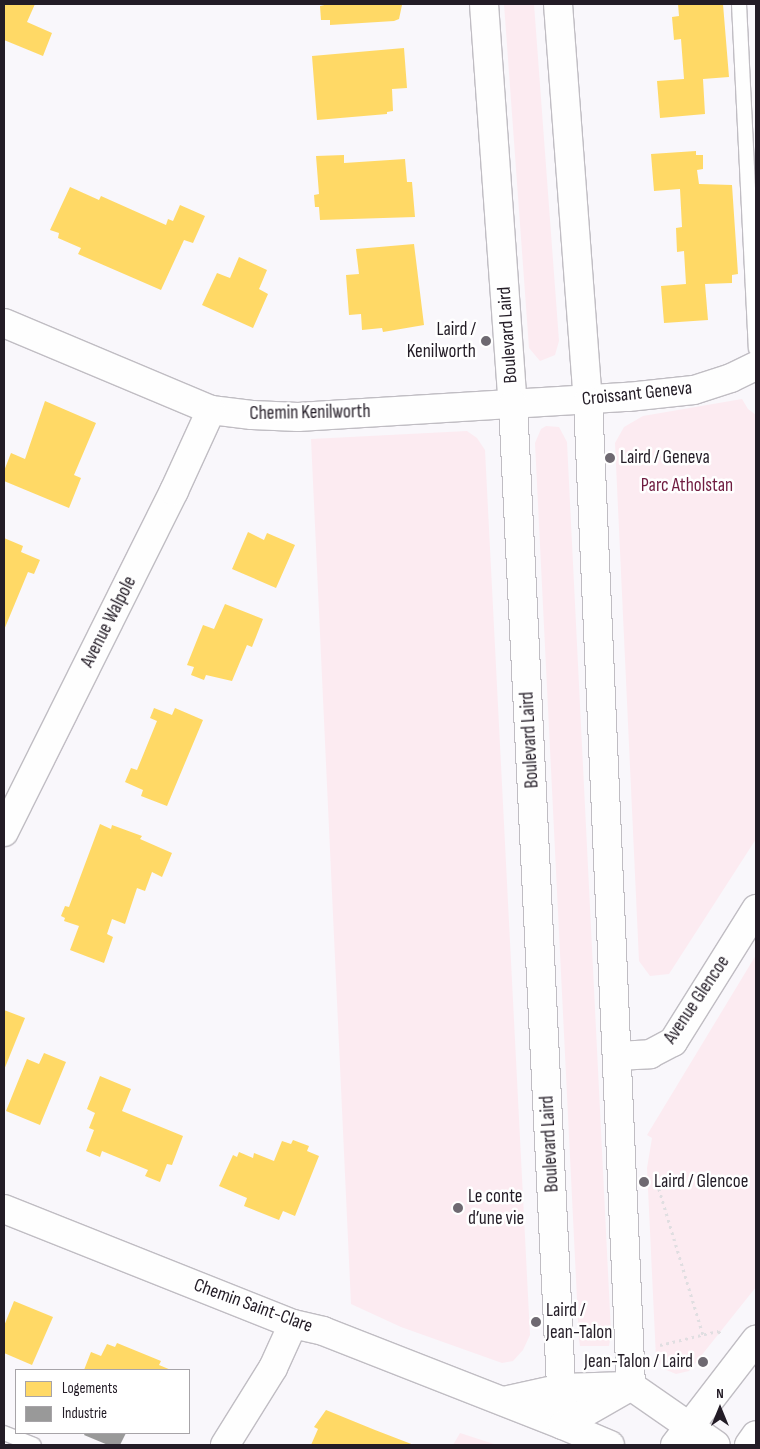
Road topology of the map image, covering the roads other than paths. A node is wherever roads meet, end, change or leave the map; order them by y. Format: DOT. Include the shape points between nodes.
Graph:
graph roads {
  1 [pos="484,4"];
  2 [pos="558,4"];
  3 [pos="740,4"];
  4 [pos="4,323"];
  5 [pos="756,349"];
  6 [pos="756,366"];
  7 [pos="588,401"];
  8 [pos="513,404"];
  9 [pos="211,410"];
  10 [pos="4,832"];
  11 [pos="756,909"];
  12 [pos="616,1056"];
  13 [pos="4,1209"];
  14 [pos="293,1324"];
  15 [pos="756,1340"];
  16 [pos="631,1386"];
  17 [pos="562,1388"];
  18 [pos="504,1401"];
  19 [pos="563,1425"];
  20 [pos="4,1433"];
  21 [pos="756,1435"];
  22 [pos="682,1436"];
  23 [pos="34,1445"];
  24 [pos="225,1445"];
  25 [pos="610,1445"];
  26 [pos="716,1445"];
  27 [pos="749,1445"];
  1 -- 8 [label="street, Boulevard Laird"];
  2 -- 7 [label="street"];
  3 -- 5 [label="lane"];
  4 -- 9 [label="street, Chemin Kenilworth"];
  6 -- 7 [label="street, Croissant Geneva" via="694,390"];
  7 -- 8 [label="street, Croissant Geneva"];
  7 -- 12 [label="street"];
  8 -- 9 [label="street, Chemin Kenilworth" via="298,417"];
  8 -- 17 [label="street, Boulevard Laird"];
  9 -- 10 [label="street, Avenue Walpole"];
  11 -- 12 [label="street, Avenue Glencoe" via="673,1042 650,1054"];
  12 -- 16 [label="street"];
  13 -- 14 [label="street, Chemin Saint-Clare"];
  14 -- 18 [label="street, Chemin Saint-Clare" via="323,1331"];
  14 -- 24 [label="street" via="273,1368"];
  15 -- 22 [label="street"];
  16 -- 17 [label="street"];
  16 -- 19 [label="street"];
  16 -- 22 [label="street"];
  17 -- 18 [label="street"];
  17 -- 19 [label="street, Boulevard Laird"];
  18 -- 19 [label="street, Chemin Saint-Clare"];
  19 -- 25 [label="street"];
  20 -- 23 [label="lane"];
  21 -- 27 [label="street"];
  22 -- 26 [label="street"];
}
